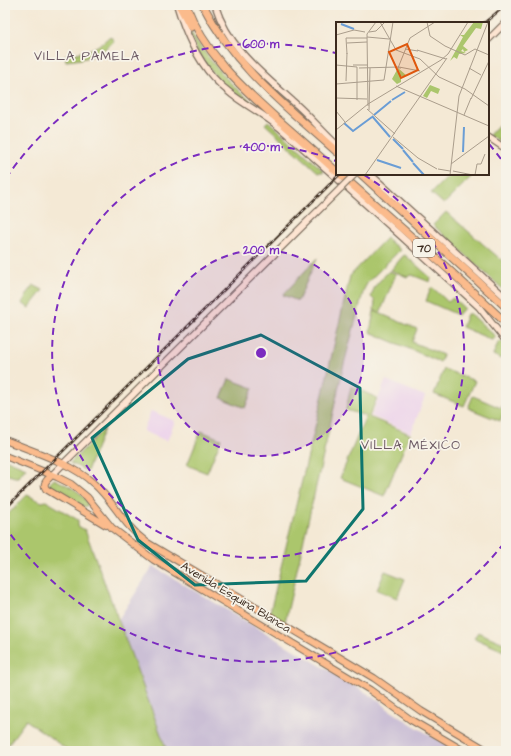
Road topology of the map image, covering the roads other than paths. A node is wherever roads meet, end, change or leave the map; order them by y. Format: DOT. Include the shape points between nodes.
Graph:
graph roads {
  1 [pos="178,5"];
  2 [pos="186,5"];
  3 [pos="203,5"];
  4 [pos="209,5"];
  5 [pos="215,5"];
  6 [pos="506,22"];
  7 [pos="215,27"];
  8 [pos="489,39"];
  9 [pos="209,49"];
  10 [pos="489,138"];
  11 [pos="336,144"];
  12 [pos="506,149"];
  13 [pos="336,151"];
  14 [pos="336,171"];
  15 [pos="341,175"];
  16 [pos="354,175"];
  17 [pos="362,175"];
  18 [pos="371,175"];
  19 [pos="483,285"];
  20 [pos="506,300"];
  21 [pos="506,307"];
  22 [pos="506,323"];
  23 [pos="506,341"];
  24 [pos="5,440"];
  25 [pos="5,456"];
  26 [pos="63,464"];
  27 [pos="52,475"];
  28 [pos="90,501"];
  29 [pos="82,510"];
  30 [pos="112,528"];
  31 [pos="266,614"];
  32 [pos="287,626"];
  33 [pos="265,628"];
  34 [pos="274,632"];
  35 [pos="464,751"];
  36 [pos="488,751"];
  1 -- 9 [label="highway"];
  1 -- 23 [label="main road" via="192,47 219,84 240,102 277,125 479,307"];
  2 -- 9 [label="highway"];
  3 -- 7 [label="highway"];
  4 -- 7 [label="highway"];
  5 -- 11 [label="main road" via="226,32 244,56"];
  6 -- 8 [label="main road"];
  7 -- 13 [label="highway" via="253,76"];
  9 -- 14 [label="highway" via="240,85"];
  10 -- 12 [label="main road"];
  15 -- 22 [label="highway, 70" via="448,268"];
  16 -- 26 [label="main road, bridge"];
  17 -- 19 [label="highway, 70"];
  18 -- 20 [label="main road"];
  19 -- 20 [label="highway"];
  19 -- 21 [label="highway, 70"];
  24 -- 26 [label="main road, Avenida Esquina Blanca"];
  25 -- 27 [label="main road, Avenida Esquina Blanca"];
  26 -- 27 [label="main road"];
  26 -- 31 [label="main road, Avenida Esquina Blanca" via="91,480 138,536"];
  27 -- 28 [label="main road, Avenida Esquina Blanca" via="76,487"];
  27 -- 29 [label="main road" via="45,483 46,489"];
  28 -- 29 [label="main road" via="88,508"];
  28 -- 30 [label="main road, Avenida Esquina Blanca"];
  29 -- 30 [label="main road"];
  30 -- 33 [label="main road, Avenida Esquina Blanca" via="162,565"];
  31 -- 32 [label="main road, Avenida Esquina Blanca"];
  31 -- 33 [label="main road"];
  32 -- 34 [label="main road" via="283,632"];
  32 -- 36 [label="main road, Avenida Esquina Blanca"];
  33 -- 34 [label="main road, Avenida Esquina Blanca"];
  34 -- 35 [label="main road, Avenida Esquina Blanca"];
}
